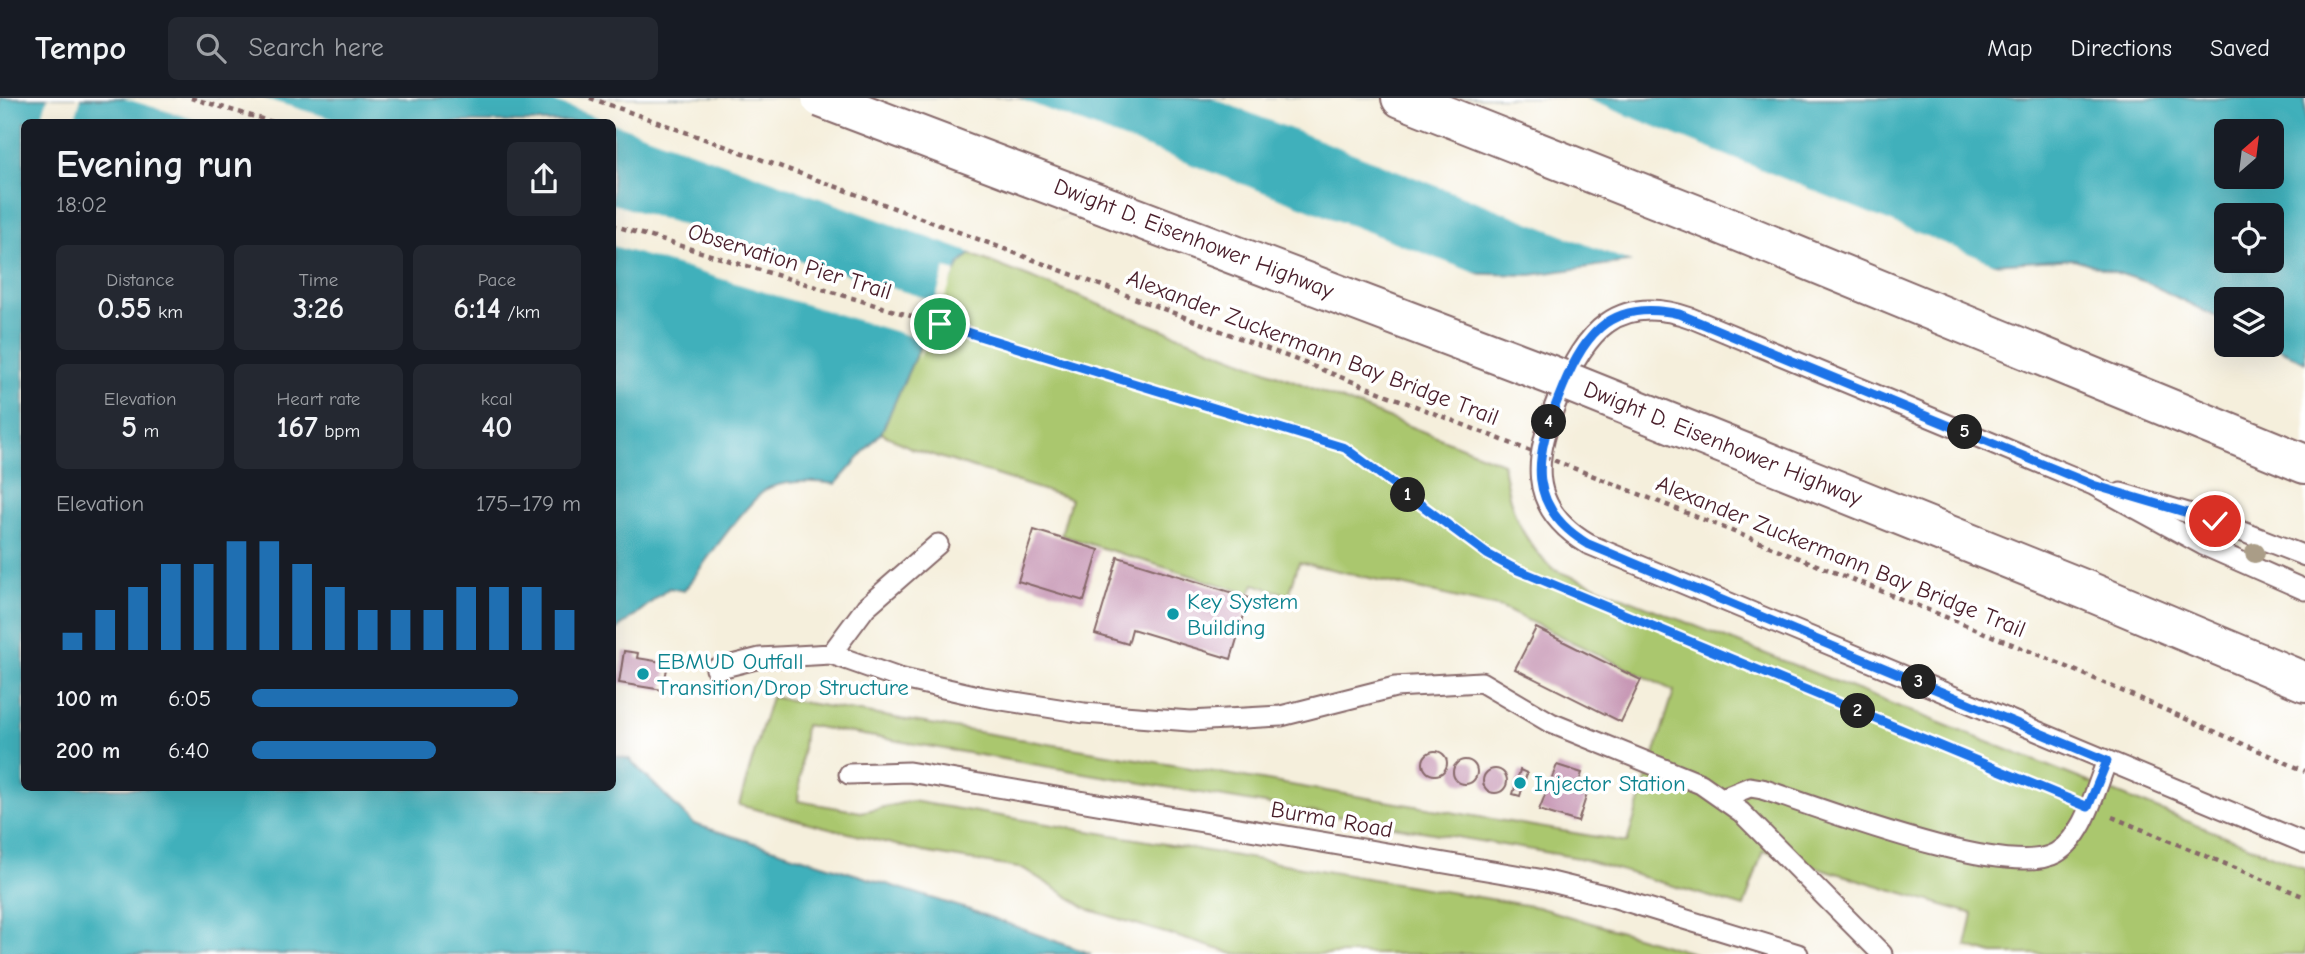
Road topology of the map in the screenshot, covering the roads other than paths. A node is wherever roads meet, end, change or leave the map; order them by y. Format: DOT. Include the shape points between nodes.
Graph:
graph roads {
  1 [pos="821,98"];
  2 [pos="1401,98"];
  3 [pos="2305,464"];
  4 [pos="2093,485"];
  5 [pos="938,544"];
  6 [pos="2305,556"];
  7 [pos="2305,590"];
  8 [pos="831,654"];
  9 [pos="716,669"];
  10 [pos="2305,682"];
  11 [pos="2107,761"];
  12 [pos="849,774"];
  13 [pos="1722,799"];
  14 [pos="2305,843"];
  15 [pos="1798,954"];
  16 [pos="1882,954"];
  1 -- 10 [label="highway, Dwight D. Eisenhower Highway, bridge" via="1452,336"];
  2 -- 3 [label="highway"];
  4 -- 6 [label="lane" via="2215,521"];
  4 -- 7 [label="lane" via="2184,535"];
  4 -- 11 [label="lane" via="1691,318 1654,310 1613,318 1581,348 1544,434 1539,463 1549,508 1563,526 1588,544"];
  5 -- 8 [label="lane" via="866,607"];
  8 -- 9 [label="lane" via="760,658"];
  8 -- 13 [label="lane" via="899,678 982,697 1084,713 1190,721 1281,716 1395,687 1481,682 1551,723 1701,783"];
  11 -- 13 [label="lane" via="2071,839 2056,853 2023,859 1935,844 1762,789 1750,787"];
  11 -- 14 [label="lane"];
  12 -- 15 [label="lane, Burma Road" via="909,772 1539,879"];
  13 -- 16 [label="lane" via="1751,821"];
}
